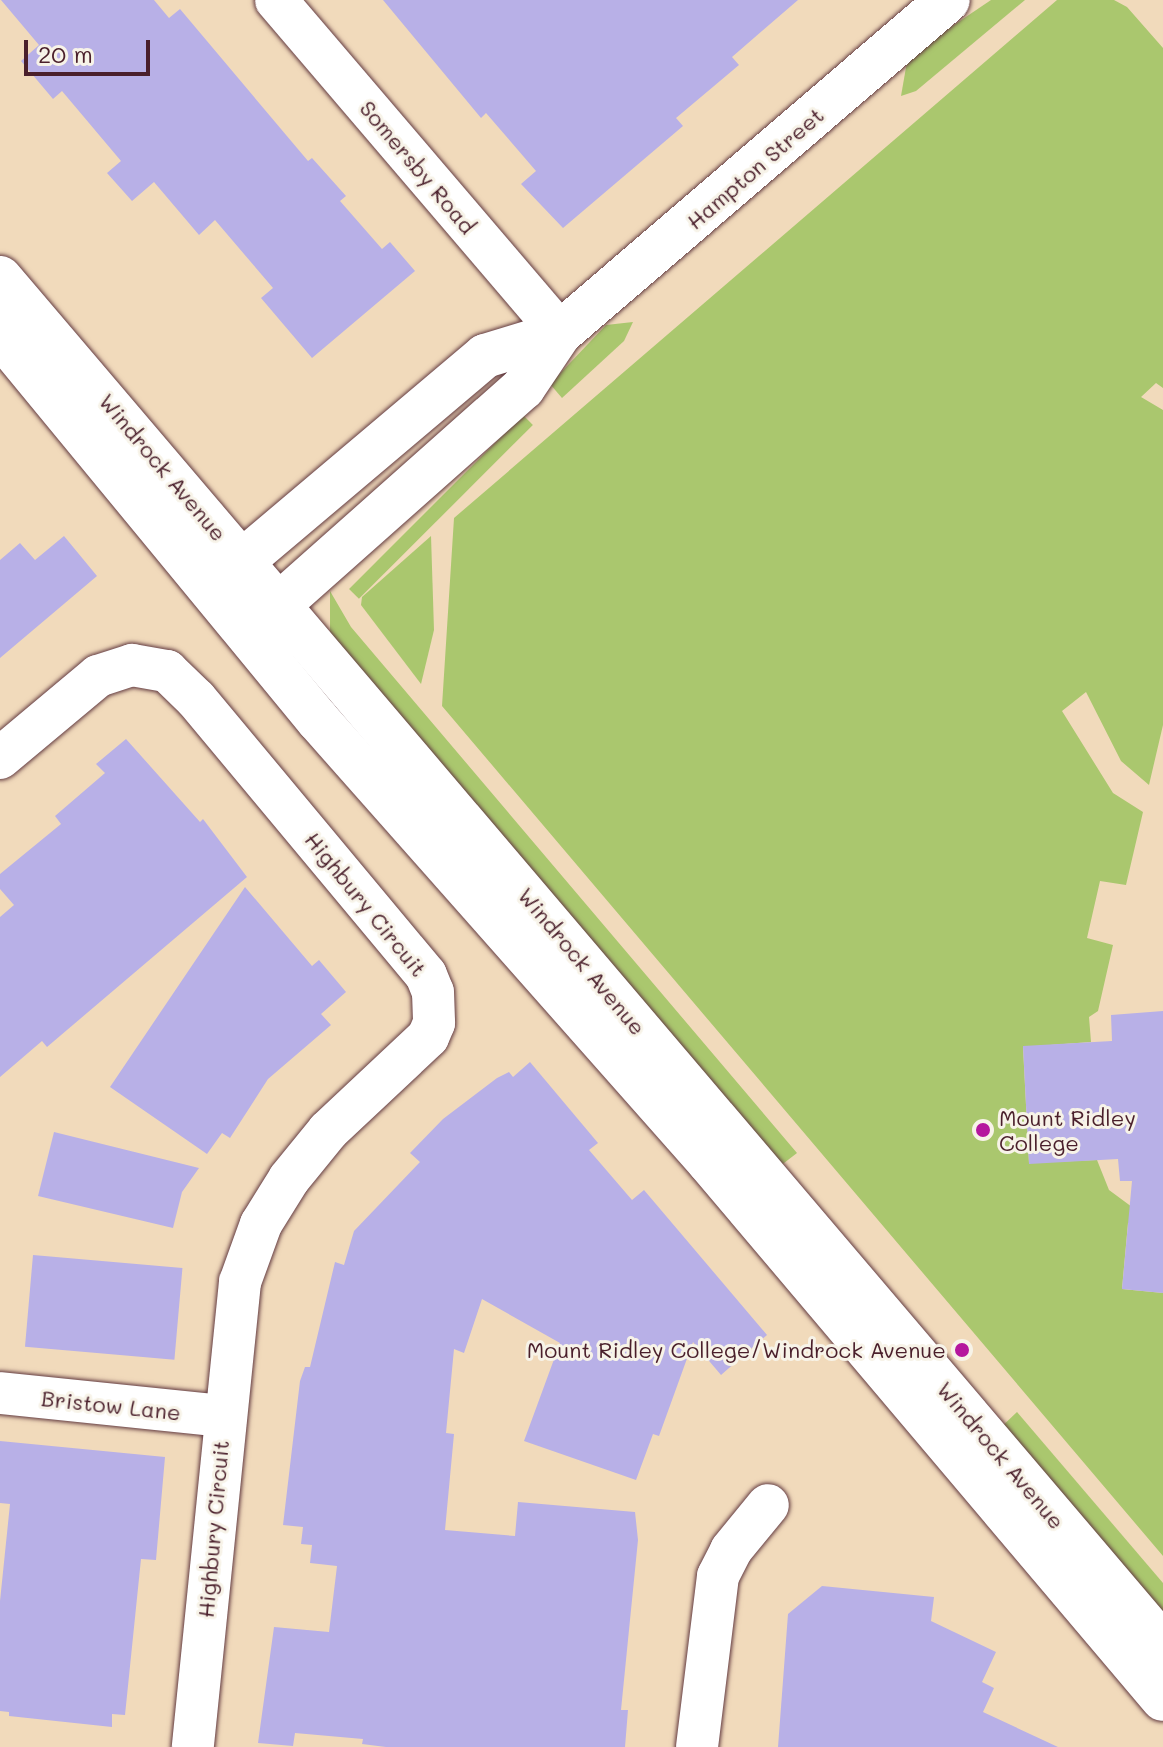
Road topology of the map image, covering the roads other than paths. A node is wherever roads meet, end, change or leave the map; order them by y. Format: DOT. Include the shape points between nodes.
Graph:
graph roads {
  1 [pos="276,0"];
  2 [pos="944,1"];
  3 [pos="0,278"];
  4 [pos="560,333"];
  5 [pos="0,334"];
  6 [pos="242,561"];
  7 [pos="210,589"];
  8 [pos="278,604"];
  9 [pos="246,633"];
  10 [pos="0,758"];
  11 [pos="0,1393"];
  12 [pos="223,1416"];
  13 [pos="768,1505"];
  14 [pos="1163,1645"];
  15 [pos="1163,1699"];
  16 [pos="193,1747"];
  17 [pos="697,1747"];
  1 -- 4 [label="street, Somersby Road"];
  2 -- 4 [label="street, Hampton Street"];
  3 -- 6 [label="street, Windrock Avenue"];
  4 -- 6 [label="street, Hampton Street" via="485,356"];
  4 -- 8 [label="street, Hampton Street" via="523,388"];
  5 -- 7 [label="street, Windrock Avenue"];
  6 -- 7 [label="street, Hampton Street"];
  6 -- 8 [label="street, Windrock Avenue"];
  7 -- 9 [label="street, Windrock Avenue"];
  8 -- 9 [label="street, Hampton Street"];
  8 -- 14 [label="street, Windrock Avenue"];
  9 -- 15 [label="street, Windrock Avenue" via="709,1162"];
  10 -- 12 [label="street, Highbury Circuit" via="98,676 132,665 167,671 426,975 433,992 434,1023 428,1037 328,1131 261,1224 240,1282"];
  11 -- 12 [label="street, Bristow Lane"];
  12 -- 16 [label="street, Highbury Circuit"];
  13 -- 17 [label="street" via="731,1550 718,1576"];
}
